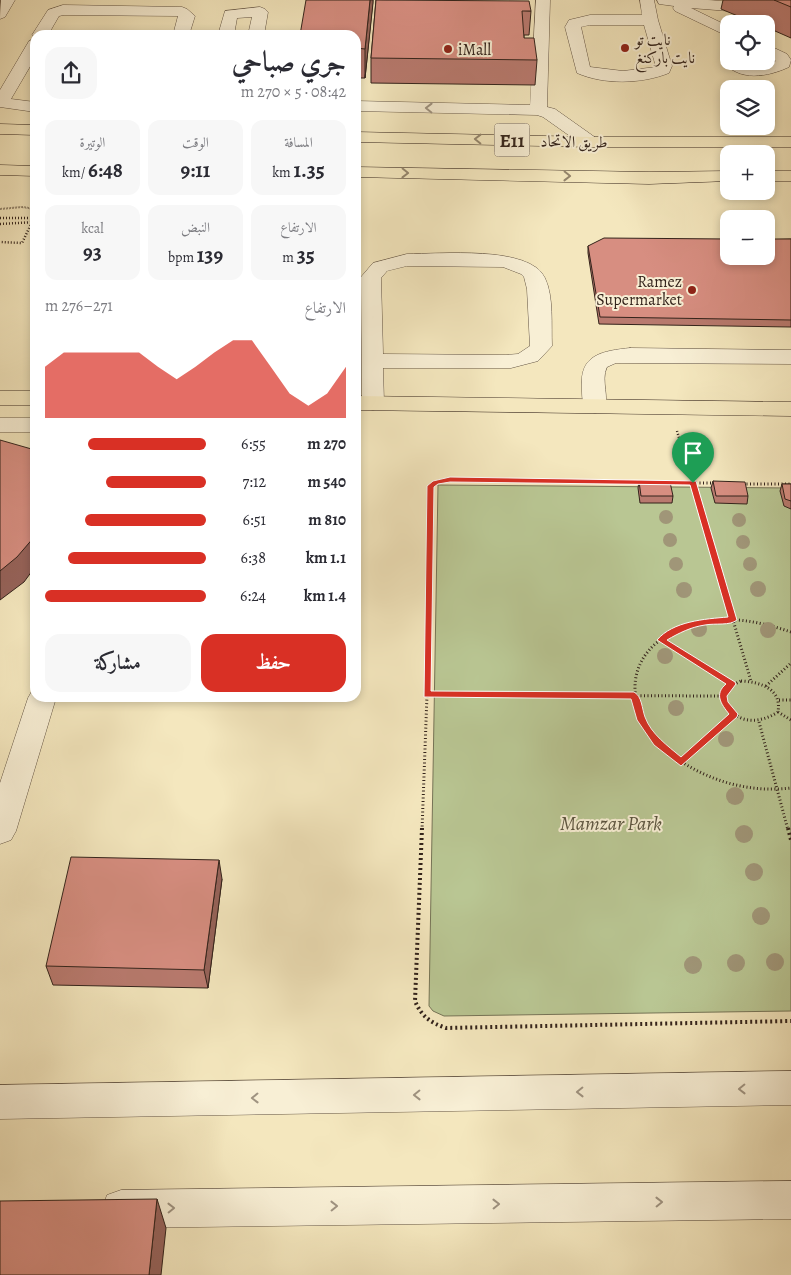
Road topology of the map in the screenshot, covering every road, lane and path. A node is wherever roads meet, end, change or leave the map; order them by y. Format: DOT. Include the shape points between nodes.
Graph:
graph roads {
  1 [pos="8,0"];
  2 [pos="542,0"];
  3 [pos="647,0"];
  4 [pos="663,0"];
  5 [pos="261,6"];
  6 [pos="791,11"];
  7 [pos="0,14"];
  8 [pos="650,20"];
  9 [pos="43,30"];
  10 [pos="183,30"];
  11 [pos="227,30"];
  12 [pos="257,30"];
  13 [pos="720,37"];
  14 [pos="775,53"];
  15 [pos="775,66"];
  16 [pos="27,72"];
  17 [pos="1,102"];
  18 [pos="30,106"];
  19 [pos="361,106"];
  20 [pos="538,110"];
  21 [pos="0,129"];
  22 [pos="30,130"];
  23 [pos="791,131"];
  24 [pos="361,137"];
  25 [pos="667,141"];
  26 [pos="590,142"];
  27 [pos="791,142"];
  28 [pos="0,170"];
  29 [pos="30,171"];
  30 [pos="361,172"];
  31 [pos="720,176"];
  32 [pos="775,176"];
  33 [pos="791,176"];
  34 [pos="649,178"];
  35 [pos="720,188"];
  36 [pos="775,189"];
  37 [pos="791,189"];
  38 [pos="30,208"];
  39 [pos="0,210"];
  40 [pos="0,218"];
  41 [pos="30,218"];
  42 [pos="30,222"];
  43 [pos="0,224"];
  44 [pos="30,226"];
  45 [pos="0,242"];
  46 [pos="791,357"];
  47 [pos="372,360"];
  48 [pos="0,398"];
  49 [pos="30,398"];
  50 [pos="365,403"];
  51 [pos="595,406"];
  52 [pos="670,407"];
  53 [pos="791,408"];
  54 [pos="0,425"];
  55 [pos="30,425"];
  56 [pos="644,482"];
  57 [pos="664,483"];
  58 [pos="693,483"];
  59 [pos="722,483"];
  60 [pos="742,484"];
  61 [pos="791,484"];
  62 [pos="733,620"];
  63 [pos="791,632"];
  64 [pos="661,640"];
  65 [pos="791,663"];
  66 [pos="751,681"];
  67 [pos="732,684"];
  68 [pos="766,686"];
  69 [pos="427,694"];
  70 [pos="634,696"];
  71 [pos="723,696"];
  72 [pos="780,700"];
  73 [pos="791,700"];
  74 [pos="41,702"];
  75 [pos="778,712"];
  76 [pos="734,714"];
  77 [pos="791,720"];
  78 [pos="759,722"];
  79 [pos="681,763"];
  80 [pos="791,788"];
  81 [pos="777,791"];
  82 [pos="0,831"];
  83 [pos="791,840"];
  84 [pos="791,1020"];
  85 [pos="791,1088"];
  86 [pos="0,1102"];
  87 [pos="791,1200"];
  88 [pos="89,1209"];
  1 -- 7 [label="street"];
  2 -- 20 [label="street"];
  3 -- 8 [label="street"];
  4 -- 6 [label="street"];
  4 -- 13 [label="street"];
  5 -- 11 [label="street" via="230,14"];
  5 -- 12 [label="street"];
  8 -- 8 [label="street" via="663,70 650,75 602,75 583,70 572,27 574,22"];
  9 -- 10 [label="street" via="53,12 63,10 182,12 187,16"];
  14 -- 15 [label="street" via="784,61"];
  16 -- 17 [label="street"];
  17 -- 18 [label="street"];
  20 -- 19 [label="street, one-way"];
  20 -- 26 [label="street" via="549,113"];
  21 -- 22 [label="main road"];
  23 -- 25 [label="main road"];
  26 -- 24 [label="main road, طريق الاتحاد / E11, one-way"];
  25 -- 26 [label="main road, طريق الاتحاد / E11"];
  25 -- 27 [label="main road, طريق الاتحاد / E11"];
  28 -- 29 [label="main road"];
  30 -- 34 [label="main road, طريق الاتحاد / E11, one-way"];
  31 -- 34 [label="main road, طريق الاتحاد / E11"];
  32 -- 33 [label="main road"];
  34 -- 35 [label="main road"];
  36 -- 37 [label="main road"];
  38 -- 39 [label="path"];
  40 -- 41 [label="path"];
  42 -- 43 [label="path, bridge"];
  44 -- 45 [label="path" via="22,243"];
  46 -- 51 [label="street" via="630,355 606,359 598,363 591,377"];
  47 -- 47 [label="street" via="370,282 380,267 407,260 498,261 523,267 534,277 541,346 529,358 506,362"];
  47 -- 50 [label="street"];
  48 -- 49 [label="main road"];
  50 -- 51 [label="main road"];
  51 -- 52 [label="main road"];
  52 -- 53 [label="main road"];
  52 -- 58 [label="path"];
  54 -- 55 [label="street"];
  56 -- 69 [label="path" via="442,480 431,486"];
  57 -- 58 [label="path"];
  58 -- 59 [label="path"];
  58 -- 62 [label="path"];
  60 -- 61 [label="path"];
  62 -- 63 [label="path" via="767,624"];
  62 -- 64 [label="path" via="681,628"];
  62 -- 66 [label="path"];
  64 -- 67 [label="path"];
  64 -- 70 [label="path" via="644,655 636,674"];
  65 -- 68 [label="path"];
  66 -- 67 [label="path"];
  66 -- 68 [label="path"];
  67 -- 71 [label="path"];
  68 -- 72 [label="path"];
  69 -- 70 [label="path"];
  69 -- 84 [label="path" via="414,991 419,1011 426,1019 446,1028 458,1029"];
  70 -- 71 [label="path"];
  70 -- 79 [label="path" via="641,720 657,742"];
  71 -- 76 [label="path" via="724,703"];
  72 -- 73 [label="path"];
  72 -- 75 [label="path"];
  74 -- 82 [label="street"];
  75 -- 77 [label="path"];
  75 -- 78 [label="path"];
  76 -- 78 [label="path"];
  76 -- 79 [label="path"];
  78 -- 81 [label="path"];
  79 -- 81 [label="path" via="712,778 746,788"];
  80 -- 81 [label="path"];
  81 -- 83 [label="path"];
  85 -- 86 [label="street, one-way"];
  88 -- 87 [label="street, one-way"];
}
